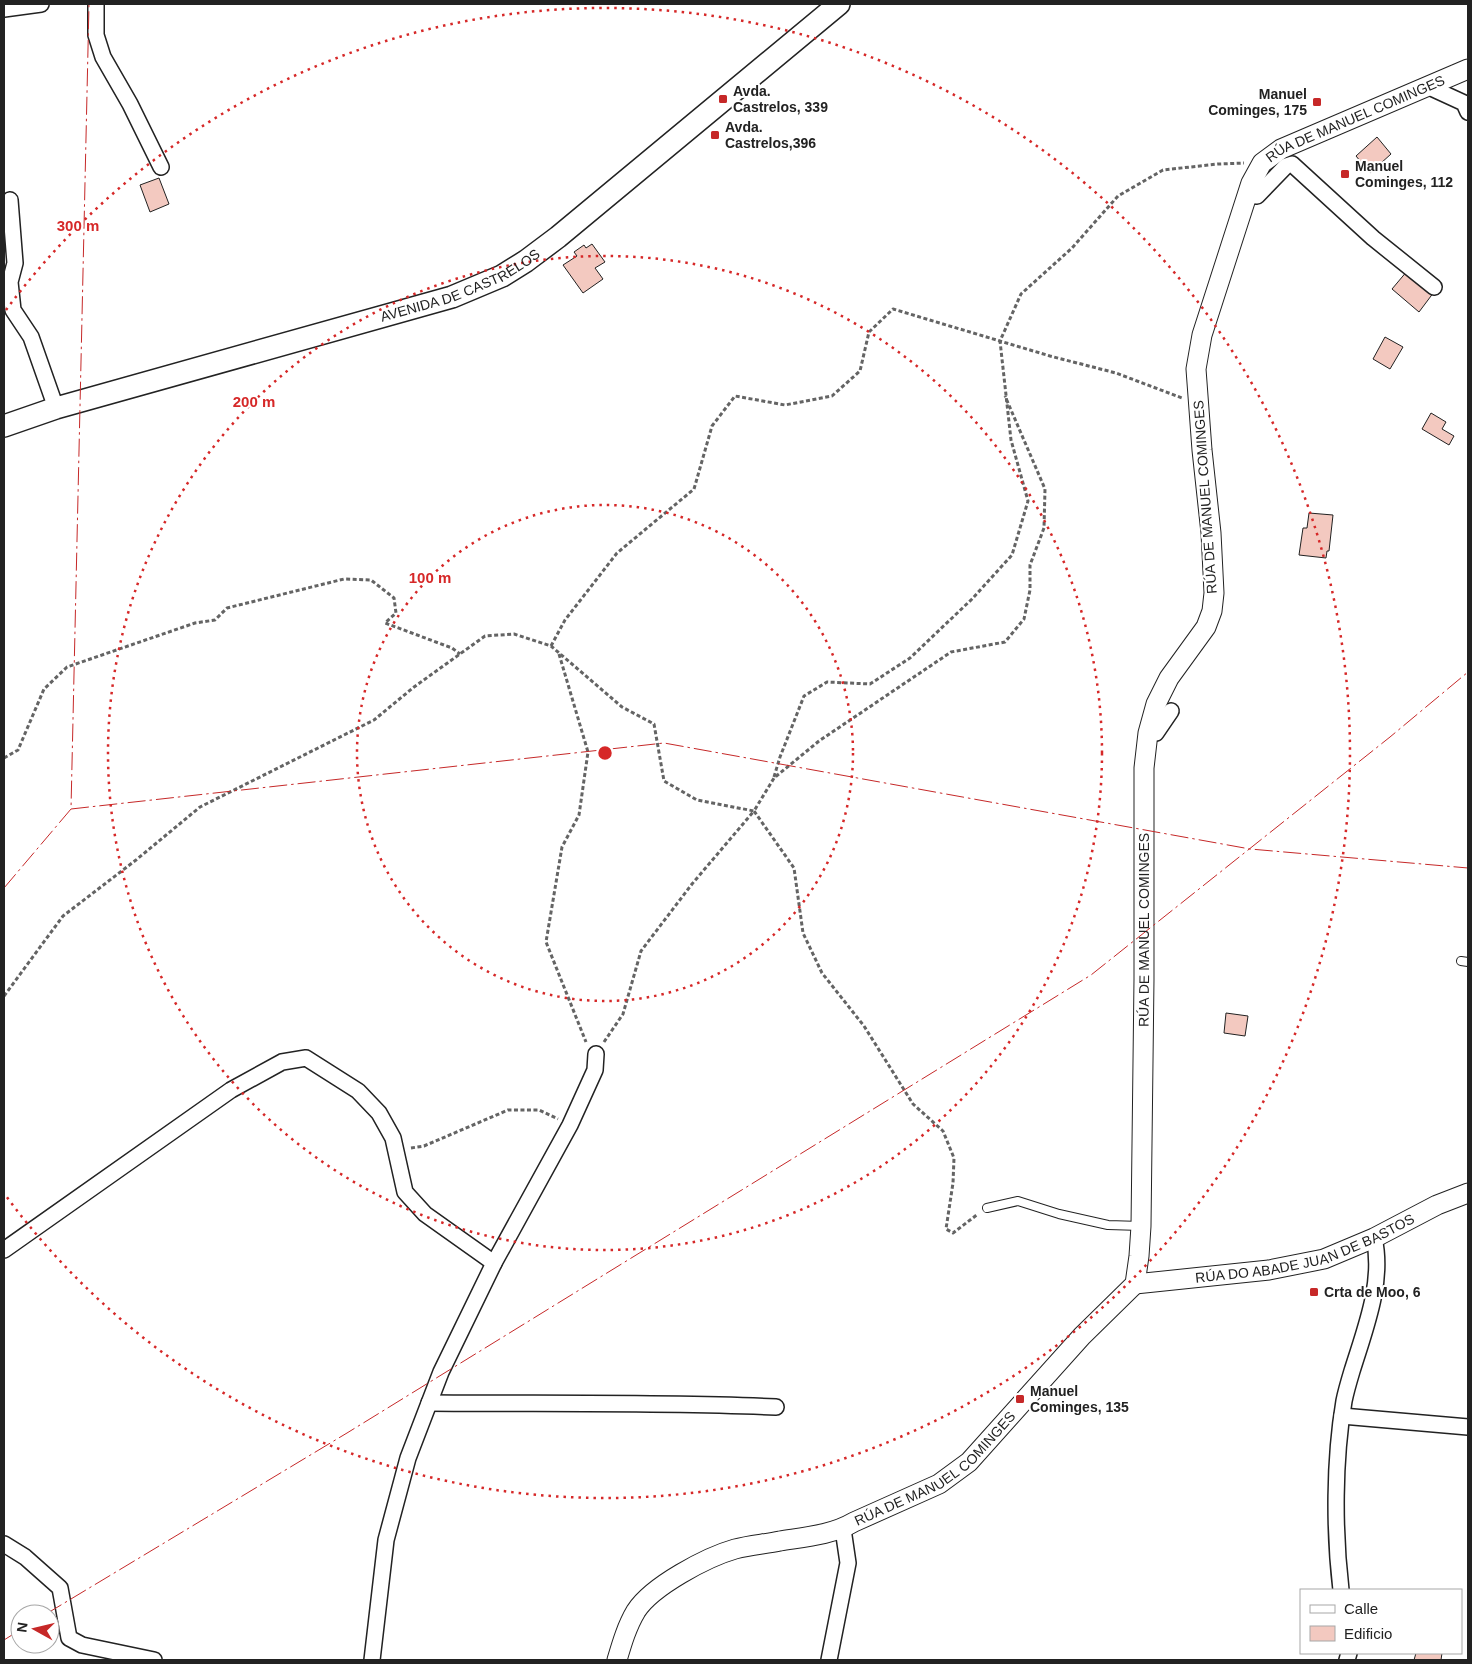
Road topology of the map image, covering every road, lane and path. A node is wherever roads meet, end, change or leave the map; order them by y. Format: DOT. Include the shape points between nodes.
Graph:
graph roads {
  1 [pos="41,4"];
  2 [pos="96,4"];
  3 [pos="839,4"];
  4 [pos="4,9"];
  5 [pos="1468,69"];
  6 [pos="1427,86"];
  7 [pos="1468,112"];
  8 [pos="1262,163"];
  9 [pos="161,167"];
  10 [pos="1248,195"];
  11 [pos="10,200"];
  12 [pos="1434,287"];
  13 [pos="1000,341"];
  14 [pos="1005,396"];
  15 [pos="1198,403"];
  16 [pos="56,408"];
  17 [pos="4,426"];
  18 [pos="551,646"];
  19 [pos="559,652"];
  20 [pos="460,654"];
  21 [pos="1171,711"];
  22 [pos="1148,733"];
  23 [pos="4,758"];
  24 [pos="774,778"];
  25 [pos="754,811"];
  26 [pos="4,996"];
  27 [pos="596,1054"];
  28 [pos="570,1124"];
  29 [pos="396,1152"];
  30 [pos="1468,1194"];
  31 [pos="987,1208"];
  32 [pos="1141,1226"];
  33 [pos="1374,1238"];
  34 [pos="4,1250"];
  35 [pos="494,1263"];
  36 [pos="1135,1284"];
  37 [pos="429,1404"];
  38 [pos="776,1407"];
  39 [pos="1342,1416"];
  40 [pos="1468,1427"];
  41 [pos="843,1529"];
  42 [pos="4,1544"];
  43 [pos="1341,1589"];
  44 [pos="154,1660"];
  45 [pos="372,1660"];
  46 [pos="617,1660"];
  47 [pos="829,1660"];
  1 -- 4 [label="street"];
  2 -- 9 [label="street" via="96,35 103,57"];
  3 -- 16 [label="main road, AVENIDA DE CASTRELOS" via="558,237 502,276 415,308"];
  5 -- 6 [label="street, RÚA DE MANUEL COMINGES"];
  6 -- 7 [label="street" via="1464,103"];
  6 -- 8 [label="street, RÚA DE MANUEL COMINGES" via="1280,149"];
  8 -- 10 [label="street, RÚA DE MANUEL COMINGES"];
  8 -- 13 [label="path" via="1163,170 1118,196 1072,248 1021,294"];
  10 -- 12 [label="street" via="1257,196 1286,166 1292,164 1373,238"];
  10 -- 15 [label="street, RÚA DE MANUEL COMINGES" via="1202,335 1196,369"];
  11 -- 16 [label="street" via="15,263 10,282 13,310 31,337"];
  13 -- 14 [label="path"];
  13 -- 15 [label="path" via="1116,373"];
  13 -- 18 [label="path" via="893,309 869,332 860,371 832,396 785,405 735,396 712,426 694,489 617,553 565,620"];
  14 -- 24 [label="path" via="1010,440 1028,501 1012,556 910,658 870,684 827,682 804,696"];
  14 -- 24 [label="path" via="1045,489 1044,528 1030,565 1030,590 1024,619 1005,642 951,652 819,741"];
  15 -- 22 [label="street, RÚA DE MANUEL COMINGES" via="1211,533 1212,611 1206,627 1165,686"];
  16 -- 17 [label="main road, AVENIDA DE CASTRELOS"];
  18 -- 19 [label="path"];
  18 -- 20 [label="path" via="514,634 485,636"];
  19 -- 25 [label="path" via="622,707 654,724 664,781 697,800"];
  19 -- 27 [label="path" via="588,752 579,815 562,847 546,942 585,1041"];
  20 -- 23 [label="path" via="386,623 396,613 394,598 371,580 344,579 227,608 215,620 195,623 67,667 44,688 18,750"];
  20 -- 26 [label="path" via="374,720 200,806 63,916"];
  21 -- 22 [label="street" via="1156,733"];
  22 -- 32 [label="street, RÚA DE MANUEL COMINGES" via="1144,768"];
  24 -- 25 [label="path"];
  25 -- 27 [label="path" via="641,951 622,1014"];
  25 -- 31 [label="path" via="794,868 803,933 822,973 864,1026 913,1104 943,1131 954,1158 946,1229 953,1233"];
  27 -- 28 [label="street" via="595,1070"];
  28 -- 29 [label="path" via="539,1110 508,1110 424,1146"];
  28 -- 35 [label="street"];
  29 -- 34 [label="street" via="393,1138 379,1113 358,1091 306,1058 282,1062 231,1090"];
  29 -- 35 [label="street" via="405,1192 425,1214"];
  30 -- 33 [label="street, RÚA DO ABADE JUAN DE BASTOS" via="1438,1205"];
  31 -- 32 [label="lane" via="1018,1200 1059,1214 1108,1225"];
  32 -- 36 [label="street, RÚA DE MANUEL COMINGES"];
  33 -- 36 [label="street, RÚA DO ABADE JUAN DE BASTOS" via="1324,1259 1269,1270"];
  33 -- 39 [label="street" via="1378,1262 1370,1311 1344,1398"];
  35 -- 37 [label="street"];
  36 -- 41 [label="street, RÚA DE MANUEL COMINGES" via="1082,1336 969,1462 939,1484"];
  37 -- 38 [label="street" via="689,1403"];
  37 -- 45 [label="street" via="408,1458 386,1540"];
  39 -- 40 [label="street"];
  39 -- 43 [label="street" via="1337,1480"];
  41 -- 46 [label="street, RÚA DE MANUEL COMINGES" via="737,1548 666,1582 637,1609"];
  41 -- 47 [label="street" via="848,1563"];
  42 -- 44 [label="street" via="25,1557 60,1588 69,1638 82,1645"];
}
